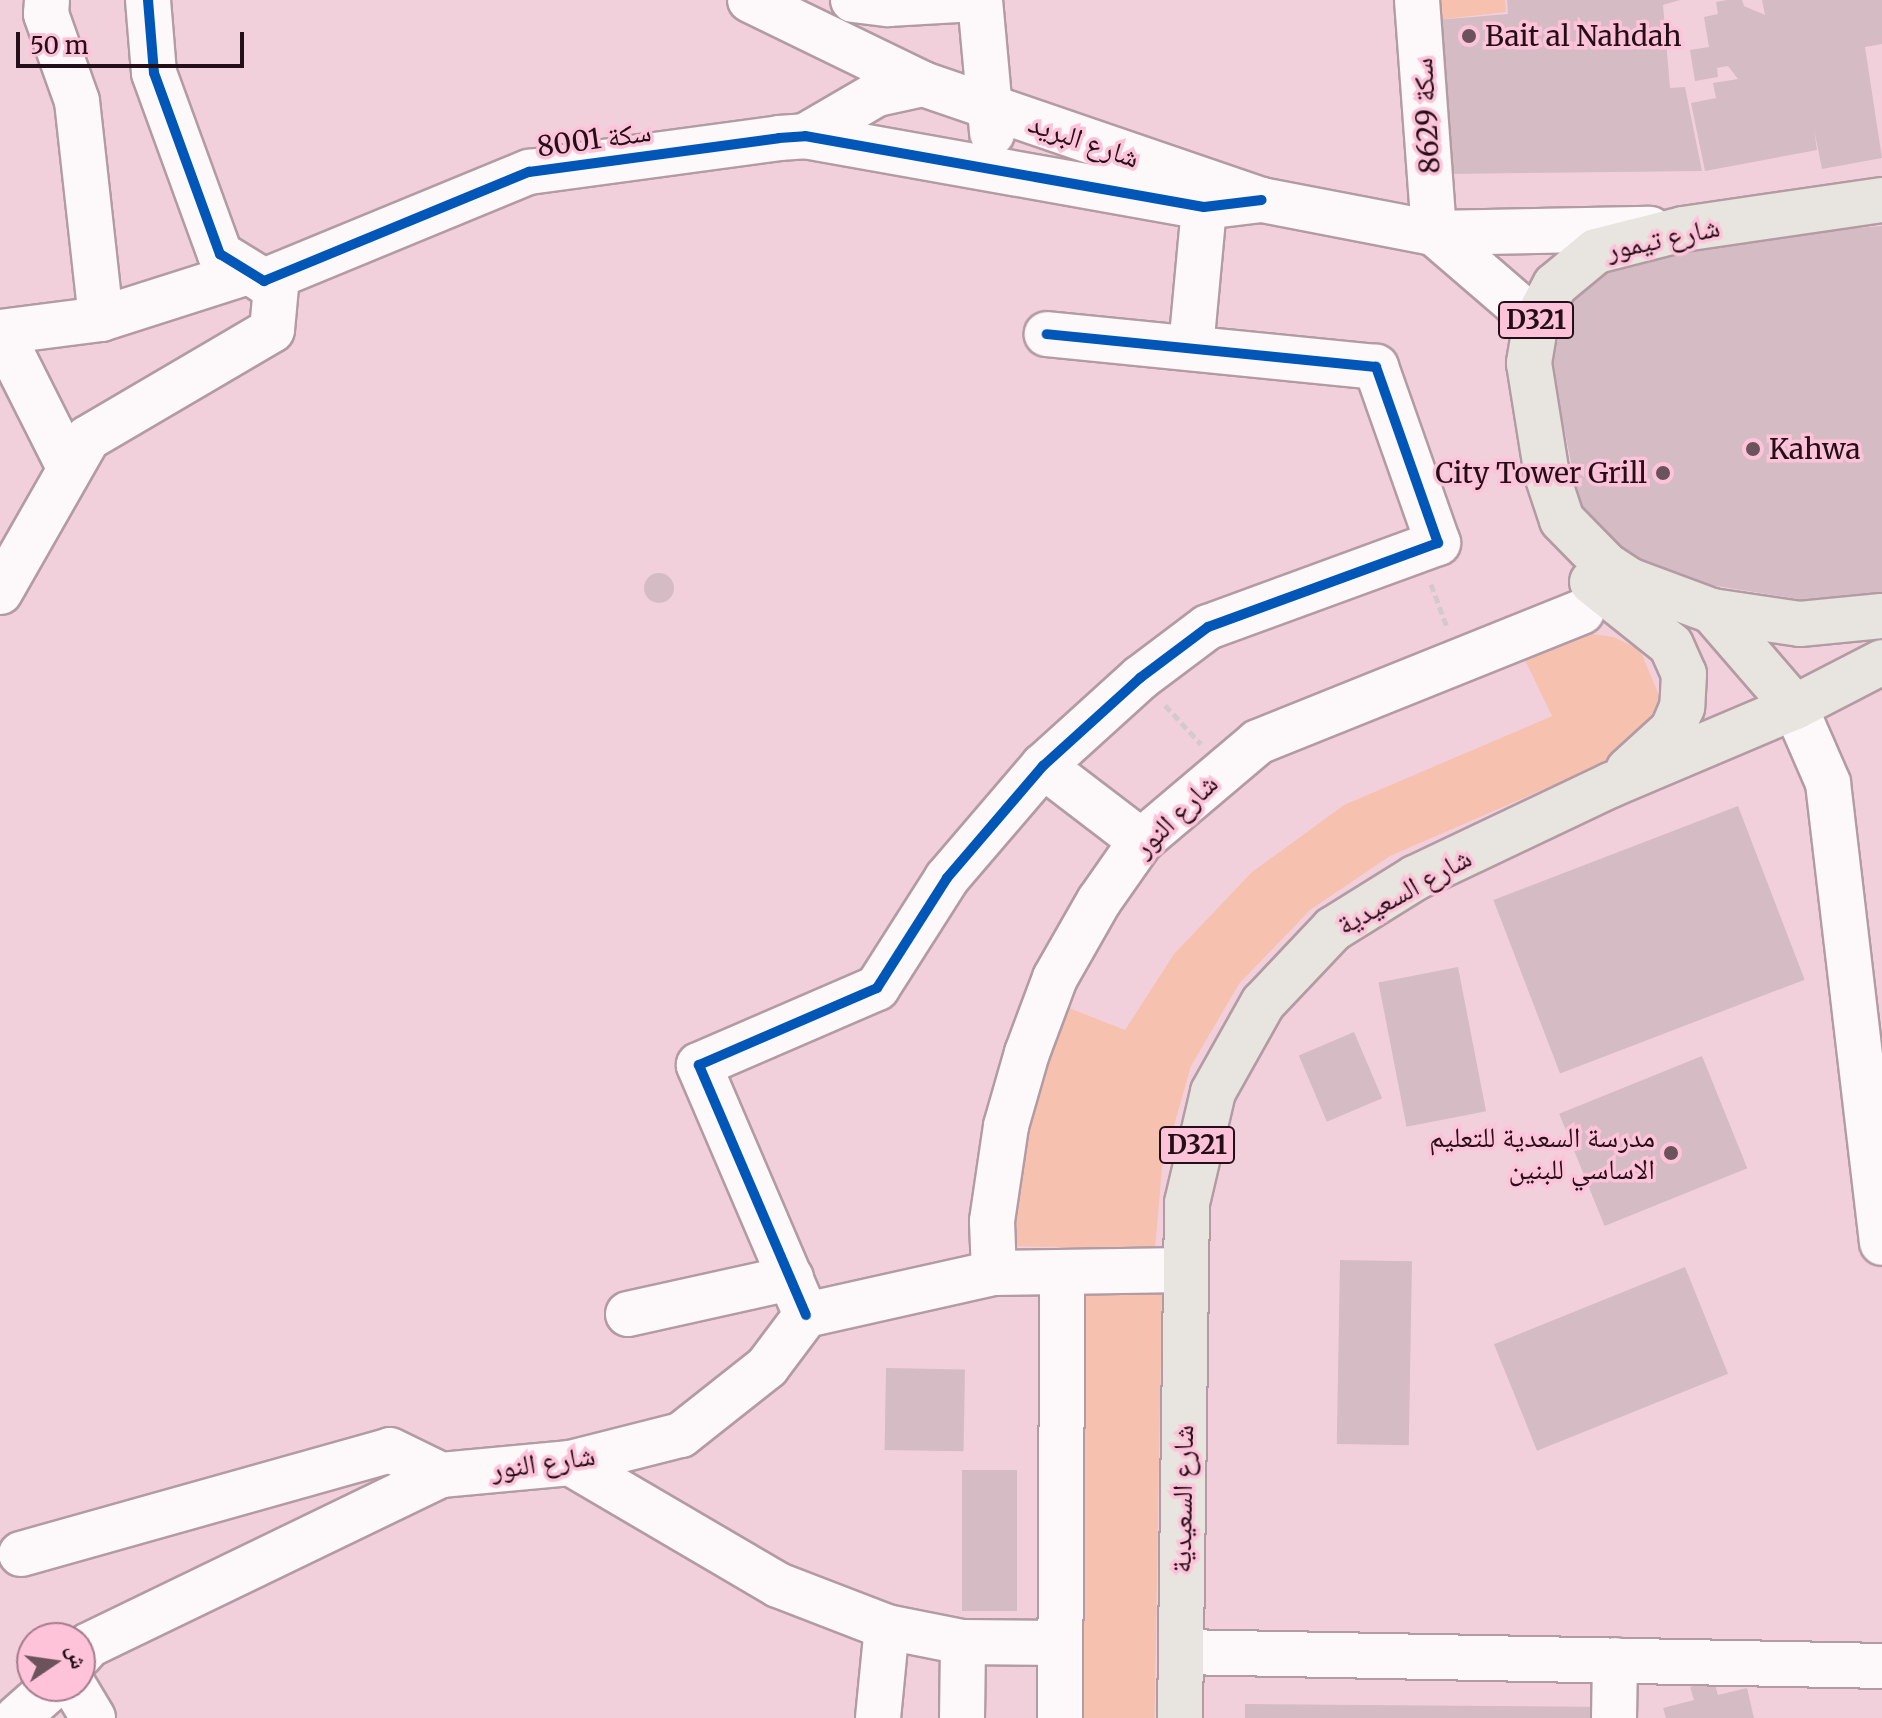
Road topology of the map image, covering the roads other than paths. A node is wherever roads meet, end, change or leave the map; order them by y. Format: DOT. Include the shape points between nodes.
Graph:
graph roads {
  1 [pos="47,0"];
  2 [pos="148,0"];
  3 [pos="750,0"];
  4 [pos="853,0"];
  5 [pos="958,0"];
  6 [pos="980,0"];
  7 [pos="1417,0"];
  8 [pos="923,84"];
  9 [pos="989,108"];
  10 [pos="805,136"];
  11 [pos="985,171"];
  12 [pos="1262,200"];
  13 [pos="1882,200"];
  14 [pos="1204,207"];
  15 [pos="1683,229"];
  16 [pos="1434,233"];
  17 [pos="261,274"];
  18 [pos="101,319"];
  19 [pos="1536,321"];
  20 [pos="0,332"];
  21 [pos="1047,334"];
  22 [pos="1191,348"];
  23 [pos="69,467"];
  24 [pos="1562,520"];
  25 [pos="0,592"];
  26 [pos="1712,611"];
  27 [pos="1582,612"];
  28 [pos="1882,616"];
  29 [pos="1882,662"];
  30 [pos="1795,707"];
  31 [pos="1043,766"];
  32 [pos="1611,785"];
  33 [pos="1141,841"];
  34 [pos="1882,1243"];
  35 [pos="1185,1270"];
  36 [pos="1062,1272"];
  37 [pos="994,1273"];
  38 [pos="798,1297"];
  39 [pos="628,1314"];
  40 [pos="570,1463"];
  41 [pos="441,1475"];
  42 [pos="21,1554"];
  43 [pos="887,1627"];
  44 [pos="96,1642"];
  45 [pos="963,1642"];
  46 [pos="1060,1643"];
  47 [pos="1181,1652"];
  48 [pos="1615,1660"];
  49 [pos="1882,1666"];
  50 [pos="35,1702"];
  51 [pos="17,1718"];
  52 [pos="878,1718"];
  53 [pos="962,1718"];
  54 [pos="1060,1718"];
  55 [pos="1180,1718"];
  56 [pos="1614,1718"];
  1 -- 18 [label="street" via="46,14 77,101"];
  2 -- 17 [label="street" via="154,73 220,254"];
  3 -- 8 [label="street, شارع البريد"];
  4 -- 5 [label="street"];
  6 -- 9 [label="street"];
  7 -- 16 [label="street, سكة 8629"];
  8 -- 9 [label="street, شارع البريد"];
  8 -- 10 [label="street" via="877,94"];
  8 -- 11 [label="street"];
  9 -- 11 [label="street"];
  9 -- 12 [label="street, شارع البريد"];
  10 -- 11 [label="street, سكة 8001"];
  10 -- 17 [label="street, سكة 8001" via="529,172"];
  11 -- 14 [label="street, سكة 8001"];
  12 -- 14 [label="street, سكة 8001"];
  12 -- 16 [label="street, شارع البريد"];
  13 -- 15 [label="main road, شارع تيمور / D321"];
  14 -- 22 [label="street"];
  15 -- 16 [label="street, شارع البريد"];
  15 -- 19 [label="main road, شارع تيمور / D321" via="1596,251 1555,285"];
  16 -- 19 [label="street, شارع البريد"];
  17 -- 18 [label="street, سكة 8001"];
  17 -- 23 [label="street" via="272,330 88,438"];
  18 -- 20 [label="street, سكة 8001"];
  19 -- 24 [label="main road, شارع تيمور / D321" via="1529,363 1547,475"];
  20 -- 23 [label="street"];
  21 -- 22 [label="street"];
  22 -- 31 [label="street" via="1376,367 1438,543 1208,627 1140,678"];
  23 -- 25 [label="street"];
  24 -- 26 [label="main road, شارع تيمور / D321" via="1586,547 1631,581"];
  24 -- 32 [label="main road, شارع تيمور / D321" via="1567,547 1585,576 1671,645 1684,674 1682,707 1672,730"];
  26 -- 28 [label="main road, شارع تيمور / D321" via="1800,624"];
  26 -- 30 [label="main road"];
  27 -- 33 [label="street, شارع النور" via="1272,736 1224,768"];
  29 -- 30 [label="main road, شارع السعيدية / D321"];
  30 -- 32 [label="main road, شارع السعيدية / D321"];
  30 -- 34 [label="street" via="1828,783"];
  31 -- 33 [label="street"];
  31 -- 38 [label="street" via="947,878 877,988 699,1065"];
  32 -- 35 [label="main road, شارع السعيدية / D321" via="1389,893 1333,929 1294,964 1243,1034 1213,1092 1187,1203"];
  33 -- 37 [label="street, شارع النور" via="1055,978 1027,1053 1006,1126 992,1221"];
  35 -- 36 [label="street"];
  35 -- 47 [label="main road, شارع السعيدية / D321"];
  36 -- 37 [label="street"];
  36 -- 46 [label="street"];
  37 -- 38 [label="street"];
  38 -- 39 [label="street"];
  38 -- 40 [label="street, شارع النور" via="767,1367 681,1435"];
  40 -- 41 [label="street, شارع النور"];
  40 -- 43 [label="street" via="778,1585"];
  41 -- 42 [label="street" via="390,1450"];
  41 -- 44 [label="street, شارع النور"];
  43 -- 45 [label="street"];
  43 -- 52 [label="street"];
  45 -- 46 [label="street"];
  45 -- 53 [label="street"];
  46 -- 54 [label="street"];
  47 -- 48 [label="street"];
  47 -- 55 [label="main road, شارع السعيدية / D321"];
  48 -- 49 [label="street"];
  48 -- 56 [label="street"];
  50 -- 51 [label="street"];
}
